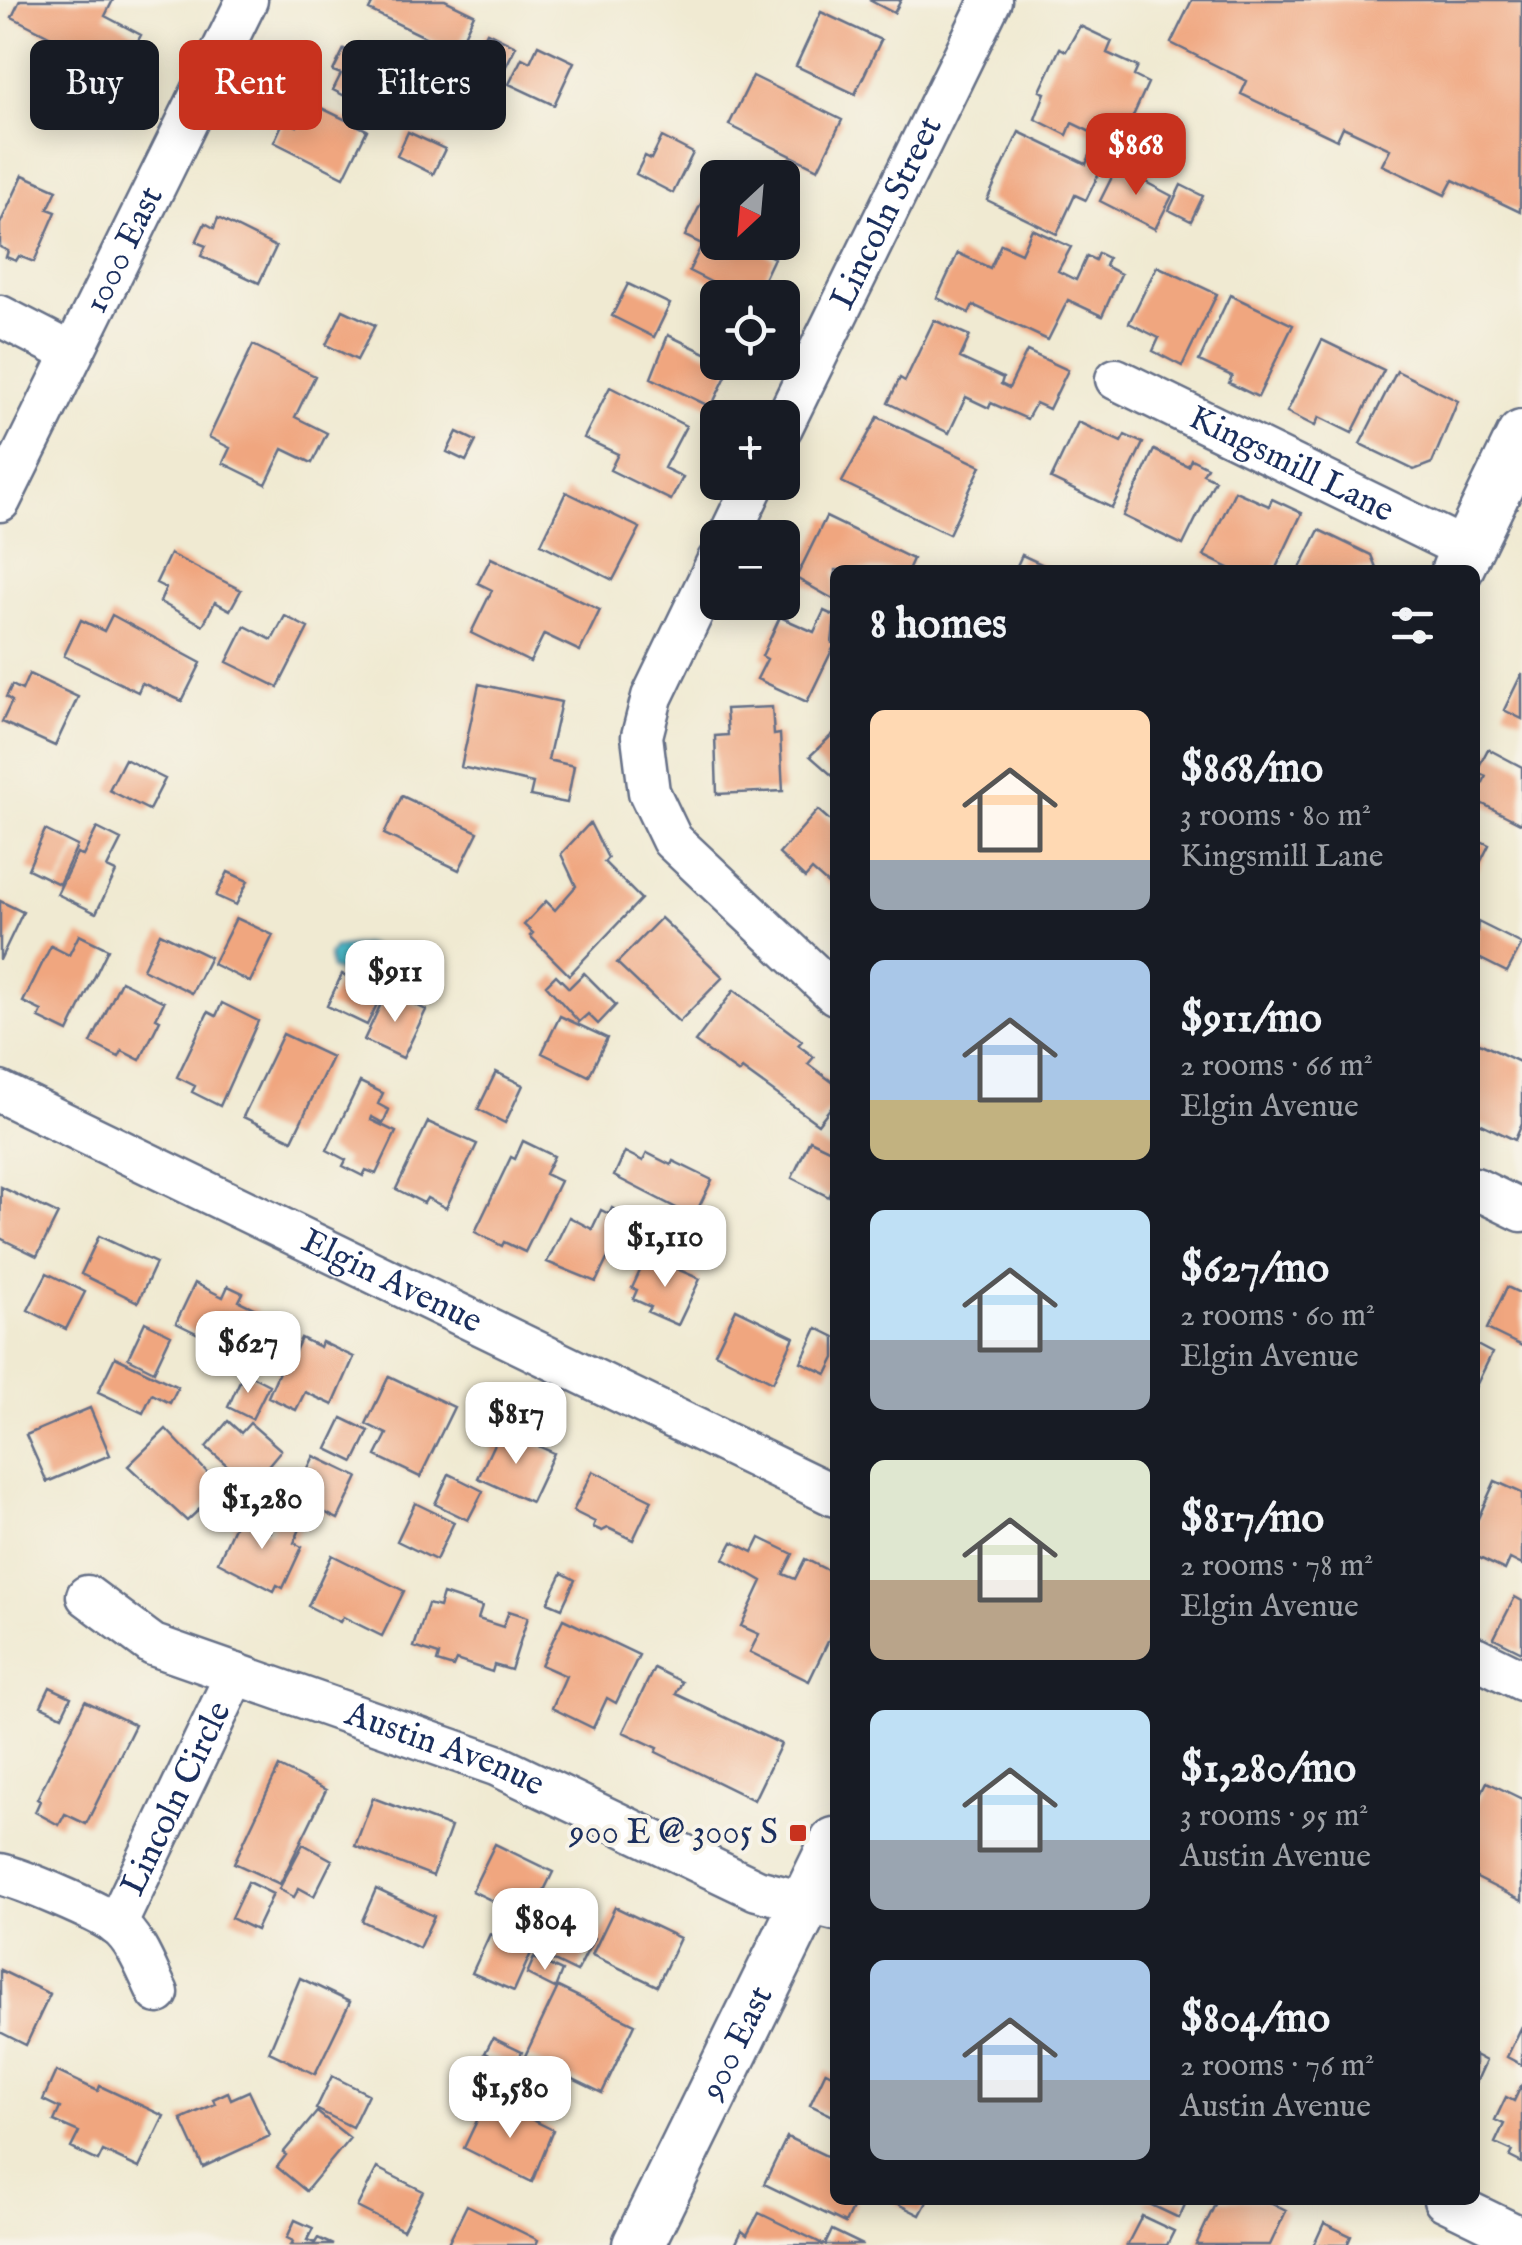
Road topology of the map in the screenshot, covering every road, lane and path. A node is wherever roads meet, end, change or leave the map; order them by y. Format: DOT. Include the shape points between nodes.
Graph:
graph roads {
  1 [pos="248,0"];
  2 [pos="991,0"];
  3 [pos="0,316"];
  4 [pos="72,353"];
  5 [pos="1116,379"];
  6 [pos="795,400"];
  7 [pos="1522,436"];
  8 [pos="0,501"];
  9 [pos="1462,560"];
  10 [pos="700,597"];
  11 [pos="830,989"];
  12 [pos="0,1092"];
  13 [pos="1480,1190"];
  14 [pos="1522,1211"];
  15 [pos="830,1494"];
  16 [pos="87,1596"];
  17 [pos="1480,1660"];
  18 [pos="236,1674"];
  19 [pos="1522,1680"];
  20 [pos="830,1864"];
  21 [pos="0,1874"];
  22 [pos="820,1906"];
  23 [pos="116,1924"];
  24 [pos="158,1993"];
  25 [pos="1454,2205"];
  26 [pos="1522,2238"];
  27 [pos="638,2245"];
  1 -- 4 [label="street, 1000 East"];
  2 -- 6 [label="street, Lincoln Street"];
  3 -- 4 [label="street"];
  4 -- 8 [label="street, 1000 East"];
  5 -- 9 [label="street, Kingsmill Lane"];
  7 -- 9 [label="street"];
  10 -- 11 [label="street" via="652,697 642,736 649,792 672,840"];
  12 -- 15 [label="street, Elgin Avenue"];
  13 -- 14 [label="street"];
  16 -- 18 [label="street, Austin Avenue" via="154,1645"];
  17 -- 19 [label="street"];
  18 -- 22 [label="street, Austin Avenue" via="496,1765 757,1890"];
  18 -- 23 [label="street, Lincoln Circle"];
  20 -- 22 [label="street, 900 East"];
  21 -- 23 [label="street, Lincoln Circle"];
  22 -- 27 [label="street, 900 East"];
  23 -- 24 [label="street, Lincoln Circle"];
  25 -- 26 [label="street"];
}
